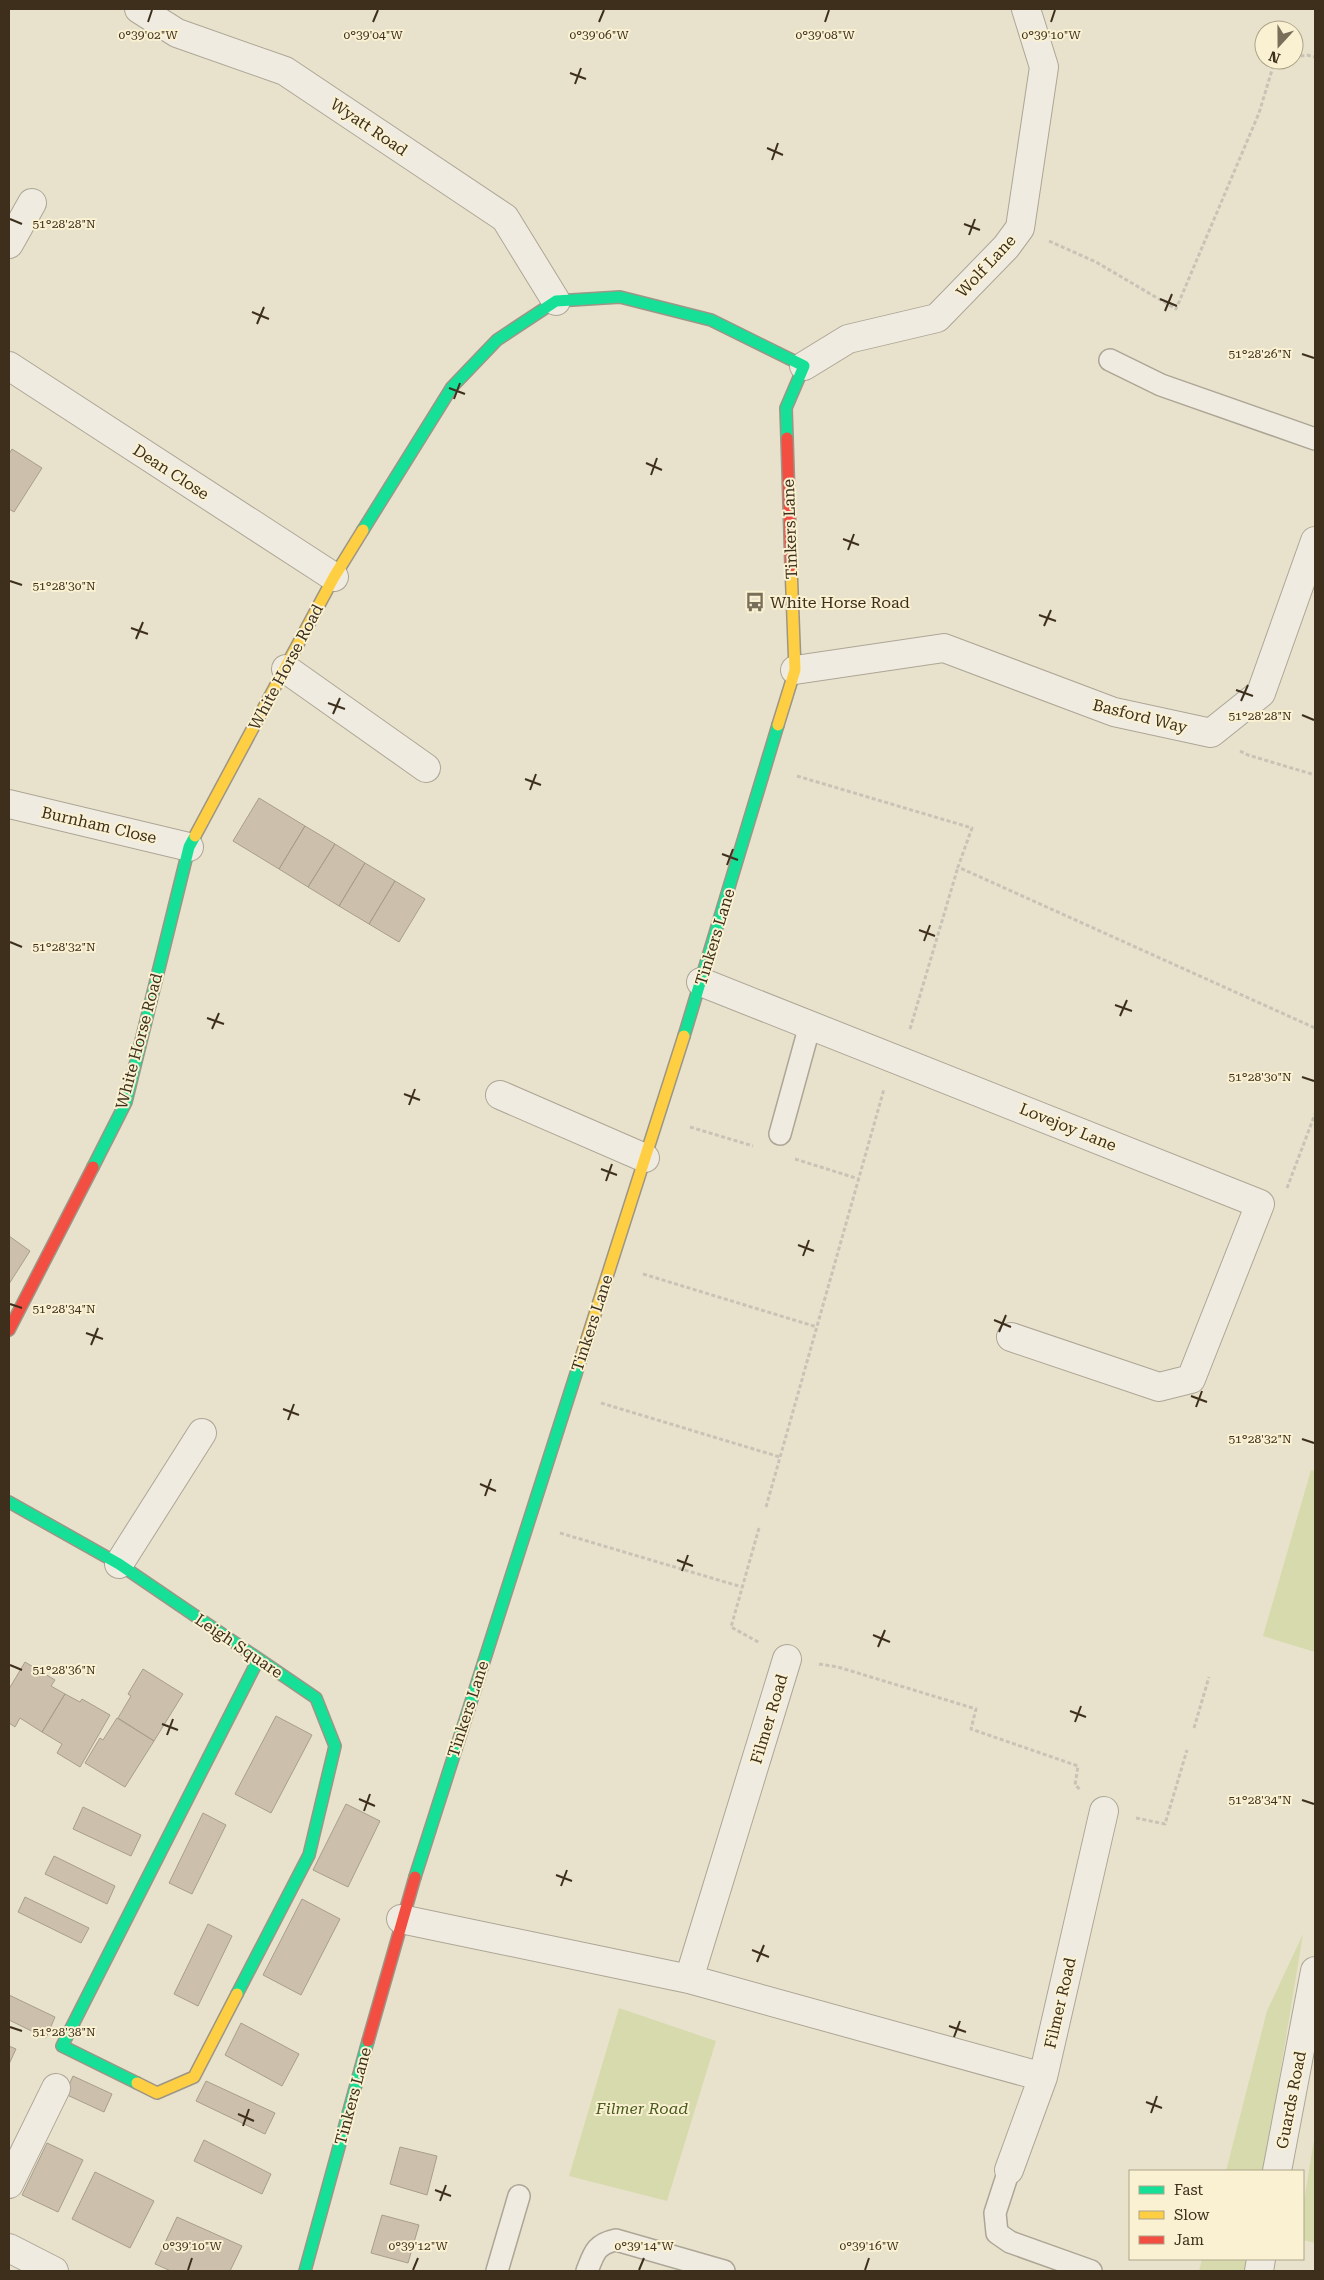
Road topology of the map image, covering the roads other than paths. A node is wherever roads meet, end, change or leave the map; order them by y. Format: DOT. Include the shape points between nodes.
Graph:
graph roads {
  1 [pos="139,9"];
  2 [pos="1026,9"];
  3 [pos="32,204"];
  4 [pos="9,244"];
  5 [pos="556,301"];
  6 [pos="1110,360"];
  7 [pos="9,366"];
  8 [pos="804,366"];
  9 [pos="1315,439"];
  10 [pos="1315,541"];
  11 [pos="334,577"];
  12 [pos="1308,582"];
  13 [pos="286,669"];
  14 [pos="795,670"];
  15 [pos="426,768"];
  16 [pos="9,804"];
  17 [pos="189,847"];
  18 [pos="701,982"];
  19 [pos="810,1026"];
  20 [pos="500,1095"];
  21 [pos="780,1134"];
  22 [pos="645,1158"];
  23 [pos="9,1330"];
  24 [pos="1011,1337"];
  25 [pos="202,1433"];
  26 [pos="9,1502"];
  27 [pos="119,1564"];
  28 [pos="787,1659"];
  29 [pos="258,1660"];
  30 [pos="1104,1811"];
  31 [pos="401,1919"];
  32 [pos="1315,1971"];
  33 [pos="690,1979"];
  34 [pos="1044,2077"];
  35 [pos="56,2088"];
  36 [pos="1009,2170"];
  37 [pos="1277,2170"];
  38 [pos="9,2184"];
  39 [pos="519,2196"];
  40 [pos="9,2248"];
  41 [pos="54,2271"];
  42 [pos="305,2271"];
  43 [pos="498,2271"];
  44 [pos="587,2271"];
  45 [pos="724,2271"];
  46 [pos="1091,2271"];
  1 -- 5 [label="street, Wyatt Road" via="177,34 285,71 504,218"];
  2 -- 8 [label="street, Wolf Lane" via="1044,67 1020,228 1006,247 937,318 848,339"];
  3 -- 4 [label="street"];
  5 -- 8 [label="street, White Horse Road" via="620,297 711,320"];
  5 -- 11 [label="street, White Horse Road" via="497,340 452,388"];
  6 -- 9 [label="lane" via="1161,385"];
  7 -- 11 [label="street, Dean Close"];
  8 -- 14 [label="street, Tinkers Lane" via="786,408"];
  10 -- 12 [label="street"];
  11 -- 13 [label="street, White Horse Road"];
  12 -- 14 [label="street, Basford Way" via="1261,693 1211,733 1114,712 944,648"];
  13 -- 15 [label="street"];
  13 -- 17 [label="street, White Horse Road"];
  14 -- 18 [label="street, Tinkers Lane"];
  16 -- 17 [label="street, Burnham Close"];
  17 -- 23 [label="street, White Horse Road" via="126,1102"];
  18 -- 19 [label="street, Lovejoy Lane"];
  18 -- 22 [label="street, Tinkers Lane"];
  19 -- 21 [label="lane"];
  19 -- 24 [label="street, Lovejoy Lane" via="1260,1204 1191,1379 1159,1387"];
  20 -- 22 [label="street"];
  22 -- 31 [label="street, Tinkers Lane"];
  25 -- 27 [label="street"];
  26 -- 27 [label="street, Leigh Square"];
  27 -- 29 [label="street, Leigh Square"];
  28 -- 33 [label="street, Filmer Road"];
  29 -- 29 [label="street, Leigh Square" via="316,1698 335,1746 309,1855 194,2077 157,2093 62,2046"];
  30 -- 34 [label="street, Filmer Road"];
  31 -- 33 [label="street"];
  31 -- 42 [label="street, Tinkers Lane"];
  32 -- 37 [label="street, Guards Road"];
  33 -- 34 [label="street"];
  34 -- 36 [label="street, Filmer Road"];
  35 -- 38 [label="street"];
  36 -- 46 [label="lane" via="994,2214 997,2233 1010,2242"];
  39 -- 43 [label="lane"];
  40 -- 41 [label="street"];
  44 -- 45 [label="lane" via="603,2243 616,2240"];
}
